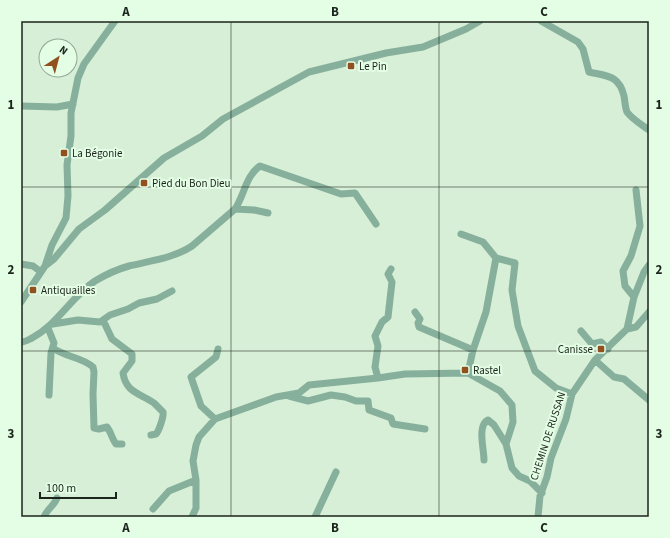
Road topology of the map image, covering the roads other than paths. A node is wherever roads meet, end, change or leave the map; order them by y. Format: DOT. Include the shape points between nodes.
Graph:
graph roads {
  1 [pos="115,21"];
  2 [pos="480,21"];
  3 [pos="541,21"];
  4 [pos="72,104"];
  5 [pos="21,106"];
  6 [pos="649,130"];
  7 [pos="636,190"];
  8 [pos="235,210"];
  9 [pos="268,213"];
  10 [pos="376,224"];
  11 [pos="462,234"];
  12 [pos="496,258"];
  13 [pos="21,264"];
  14 [pos="649,266"];
  15 [pos="43,269"];
  16 [pos="391,269"];
  17 [pos="172,291"];
  18 [pos="634,296"];
  19 [pos="21,302"];
  20 [pos="415,312"];
  21 [pos="649,312"];
  22 [pos="103,320"];
  23 [pos="642,320"];
  24 [pos="649,325"];
  25 [pos="51,326"];
  26 [pos="627,329"];
  27 [pos="581,331"];
  28 [pos="21,342"];
  29 [pos="53,348"];
  30 [pos="218,349"];
  31 [pos="608,349"];
  32 [pos="473,350"];
  33 [pos="595,360"];
  34 [pos="468,373"];
  35 [pos="378,378"];
  36 [pos="572,394"];
  37 [pos="49,395"];
  38 [pos="287,395"];
  39 [pos="649,400"];
  40 [pos="215,419"];
  41 [pos="425,429"];
  42 [pos="151,435"];
  43 [pos="122,444"];
  44 [pos="506,444"];
  45 [pos="484,460"];
  46 [pos="336,472"];
  47 [pos="196,480"];
  48 [pos="542,493"];
  49 [pos="57,498"];
  50 [pos="153,509"];
  51 [pos="44,517"];
  52 [pos="192,517"];
  53 [pos="314,517"];
  54 [pos="538,517"];
  1 -- 4 [label="street" via="84,64"];
  2 -- 15 [label="street" via="423,47 386,53 309,72 235,112 202,136 164,158 105,210 79,229"];
  3 -- 6 [label="street" via="578,42 583,49 588,72 613,78 620,83 626,111"];
  4 -- 5 [label="street" via="56,107"];
  4 -- 15 [label="street" via="66,218"];
  7 -- 18 [label="street" via="640,226 631,256 623,271 625,286"];
  8 -- 9 [label="street"];
  8 -- 10 [label="street" via="254,170 260,166 341,194 355,192"];
  8 -- 25 [label="street" via="186,250 152,262 127,266 97,280 85,288"];
  11 -- 12 [label="street" via="482,242"];
  12 -- 32 [label="street" via="486,312"];
  12 -- 36 [label="street" via="515,263 512,290 518,326 535,371 556,388"];
  13 -- 15 [label="street"];
  14 -- 18 [label="street"];
  15 -- 19 [label="street"];
  16 -- 35 [label="street" via="388,274 392,282 388,317 382,322 375,336 378,346 375,367"];
  17 -- 22 [label="street"];
  18 -- 26 [label="street"];
  20 -- 32 [label="street" via="420,319 419,327"];
  21 -- 23 [label="street, CHEMIN DE RUSSAN"];
  22 -- 25 [label="street" via="78,320"];
  22 -- 42 [label="street" via="112,339 132,354 132,361 123,374 124,381 130,390 154,403 163,412 160,429"];
  23 -- 24 [label="street"];
  23 -- 26 [label="street, CHEMIN DE RUSSAN" via="636,327"];
  25 -- 28 [label="street"];
  25 -- 29 [label="street"];
  26 -- 31 [label="street, CHEMIN DE RUSSAN"];
  27 -- 31 [label="street" via="592,344 601,342"];
  29 -- 37 [label="street"];
  29 -- 43 [label="street" via="93,367 94,428 107,427 112,440 116,444"];
  30 -- 40 [label="street" via="216,357 191,377 201,406"];
  31 -- 33 [label="street, CHEMIN DE RUSSAN"];
  32 -- 34 [label="street"];
  33 -- 36 [label="street, CHEMIN DE RUSSAN"];
  33 -- 39 [label="street" via="614,377 624,379"];
  34 -- 35 [label="street" via="405,374"];
  34 -- 44 [label="street" via="500,391 512,405 512,422"];
  35 -- 38 [label="street" via="309,385 299,393"];
  36 -- 48 [label="street, CHEMIN DE RUSSAN"];
  38 -- 40 [label="street"];
  38 -- 41 [label="street" via="308,401 331,395 368,401 369,410 391,418 393,424"];
  40 -- 47 [label="street" via="199,437 196,445"];
  44 -- 45 [label="street" via="494,425 488,420 485,422 482,425"];
  44 -- 48 [label="street" via="512,468"];
  46 -- 53 [label="street"];
  47 -- 50 [label="street" via="169,490"];
  47 -- 52 [label="street" via="196,508"];
  48 -- 54 [label="street, CHEMIN DE RUSSAN"];
  49 -- 51 [label="street"];
}
